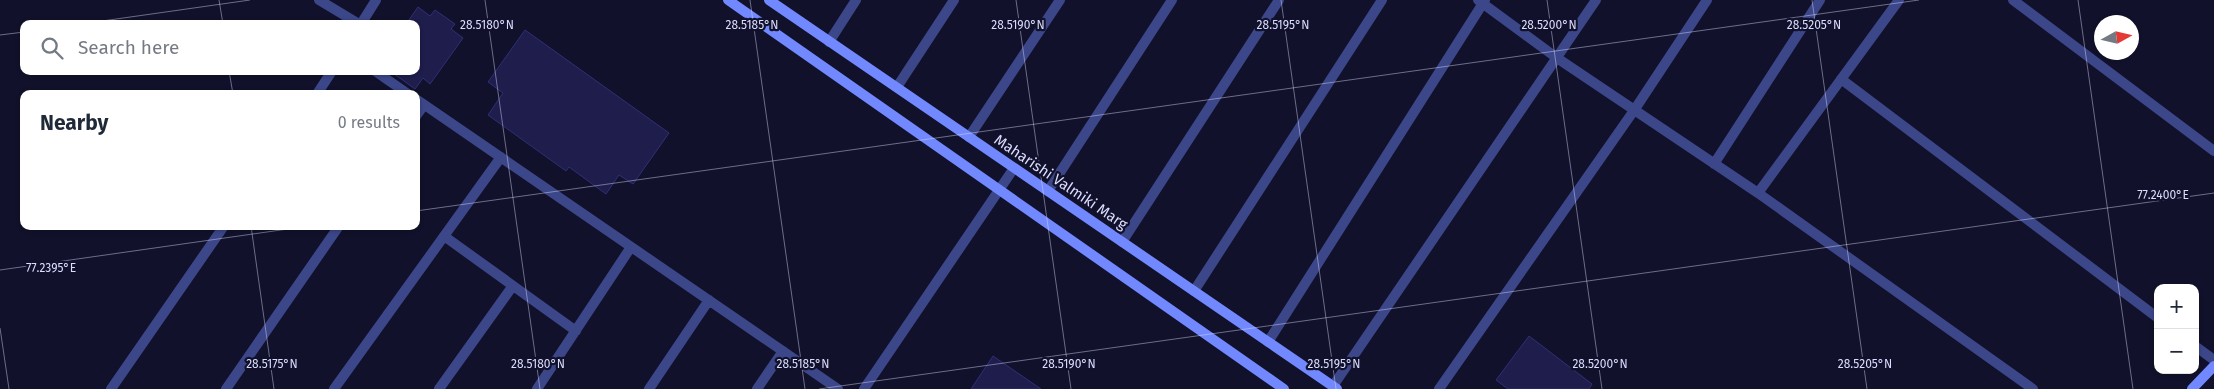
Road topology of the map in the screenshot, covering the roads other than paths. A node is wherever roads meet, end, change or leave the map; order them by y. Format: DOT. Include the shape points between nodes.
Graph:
graph roads {
  1 [pos="319,0"];
  2 [pos="376,0"];
  3 [pos="728,0"];
  4 [pos="769,0"];
  5 [pos="856,0"];
  6 [pos="954,0"];
  7 [pos="1060,0"];
  8 [pos="1172,0"];
  9 [pos="1279,0"];
  10 [pos="1382,0"];
  11 [pos="1596,0"];
  12 [pos="1707,0"];
  13 [pos="1820,0"];
  14 [pos="1899,0"];
  15 [pos="2013,0"];
  16 [pos="1482,1"];
  17 [pos="353,20"];
  18 [pos="363,20"];
  19 [pos="829,42"];
  20 [pos="1557,58"];
  21 [pos="329,75"];
  22 [pos="381,75"];
  23 [pos="1841,79"];
  24 [pos="896,87"];
  25 [pos="319,90"];
  26 [pos="402,90"];
  27 [pos="420,102"];
  28 [pos="1635,109"];
  29 [pos="969,137"];
  30 [pos="2214,151"];
  31 [pos="501,157"];
  32 [pos="1714,164"];
  33 [pos="1014,168"];
  34 [pos="1000,189"];
  35 [pos="1048,191"];
  36 [pos="1758,193"];
  37 [pos="221,230"];
  38 [pos="336,230"];
  39 [pos="444,236"];
  40 [pos="1122,242"];
  41 [pos="631,247"];
  42 [pos="512,287"];
  43 [pos="1194,291"];
  44 [pos="709,300"];
  45 [pos="2154,315"];
  46 [pos="576,331"];
  47 [pos="1268,342"];
  48 [pos="2199,349"];
  49 [pos="783,351"];
  50 [pos="2214,360"];
  51 [pos="2214,366"];
  52 [pos="1335,388"];
  53 [pos="111,389"];
  54 [pos="226,389"];
  55 [pos="334,389"];
  56 [pos="439,389"];
  57 [pos="537,389"];
  58 [pos="648,389"];
  59 [pos="757,389"];
  60 [pos="838,389"];
  61 [pos="864,389"];
  62 [pos="1284,389"];
  63 [pos="1439,389"];
  64 [pos="2033,389"];
  65 [pos="2192,389"];
  1 -- 17 [label="street"];
  2 -- 18 [label="street"];
  3 -- 34 [label="street"];
  4 -- 19 [label="street, Maharishi Valmiki Marg"];
  5 -- 19 [label="street"];
  6 -- 24 [label="street"];
  7 -- 29 [label="street"];
  8 -- 35 [label="street"];
  9 -- 40 [label="street"];
  10 -- 43 [label="street"];
  11 -- 20 [label="street"];
  12 -- 28 [label="street"];
  13 -- 32 [label="street"];
  14 -- 23 [label="street"];
  15 -- 30 [label="street"];
  16 -- 20 [label="street"];
  16 -- 47 [label="street"];
  19 -- 24 [label="street, Maharishi Valmiki Marg"];
  20 -- 28 [label="street"];
  20 -- 52 [label="street"];
  21 -- 25 [label="street"];
  22 -- 26 [label="street"];
  23 -- 36 [label="street"];
  23 -- 45 [label="street"];
  24 -- 29 [label="street, Maharishi Valmiki Marg"];
  27 -- 31 [label="street"];
  28 -- 32 [label="street"];
  28 -- 63 [label="street"];
  29 -- 33 [label="street, Maharishi Valmiki Marg"];
  31 -- 39 [label="street"];
  31 -- 41 [label="street"];
  32 -- 36 [label="street"];
  33 -- 34 [label="street"];
  33 -- 35 [label="street, Maharishi Valmiki Marg"];
  34 -- 61 [label="street"];
  34 -- 62 [label="street"];
  35 -- 40 [label="street, Maharishi Valmiki Marg"];
  36 -- 64 [label="street"];
  37 -- 53 [label="street"];
  38 -- 54 [label="street"];
  39 -- 42 [label="street"];
  39 -- 55 [label="street"];
  40 -- 43 [label="street, Maharishi Valmiki Marg"];
  41 -- 44 [label="street"];
  41 -- 46 [label="street"];
  42 -- 46 [label="street"];
  42 -- 56 [label="street"];
  43 -- 47 [label="street, Maharishi Valmiki Marg"];
  44 -- 49 [label="street"];
  44 -- 58 [label="street"];
  46 -- 57 [label="street"];
  47 -- 52 [label="street, Maharishi Valmiki Marg"];
  48 -- 50 [label="street"];
  49 -- 59 [label="street"];
  49 -- 60 [label="street"];
  51 -- 65 [label="street"];
}
